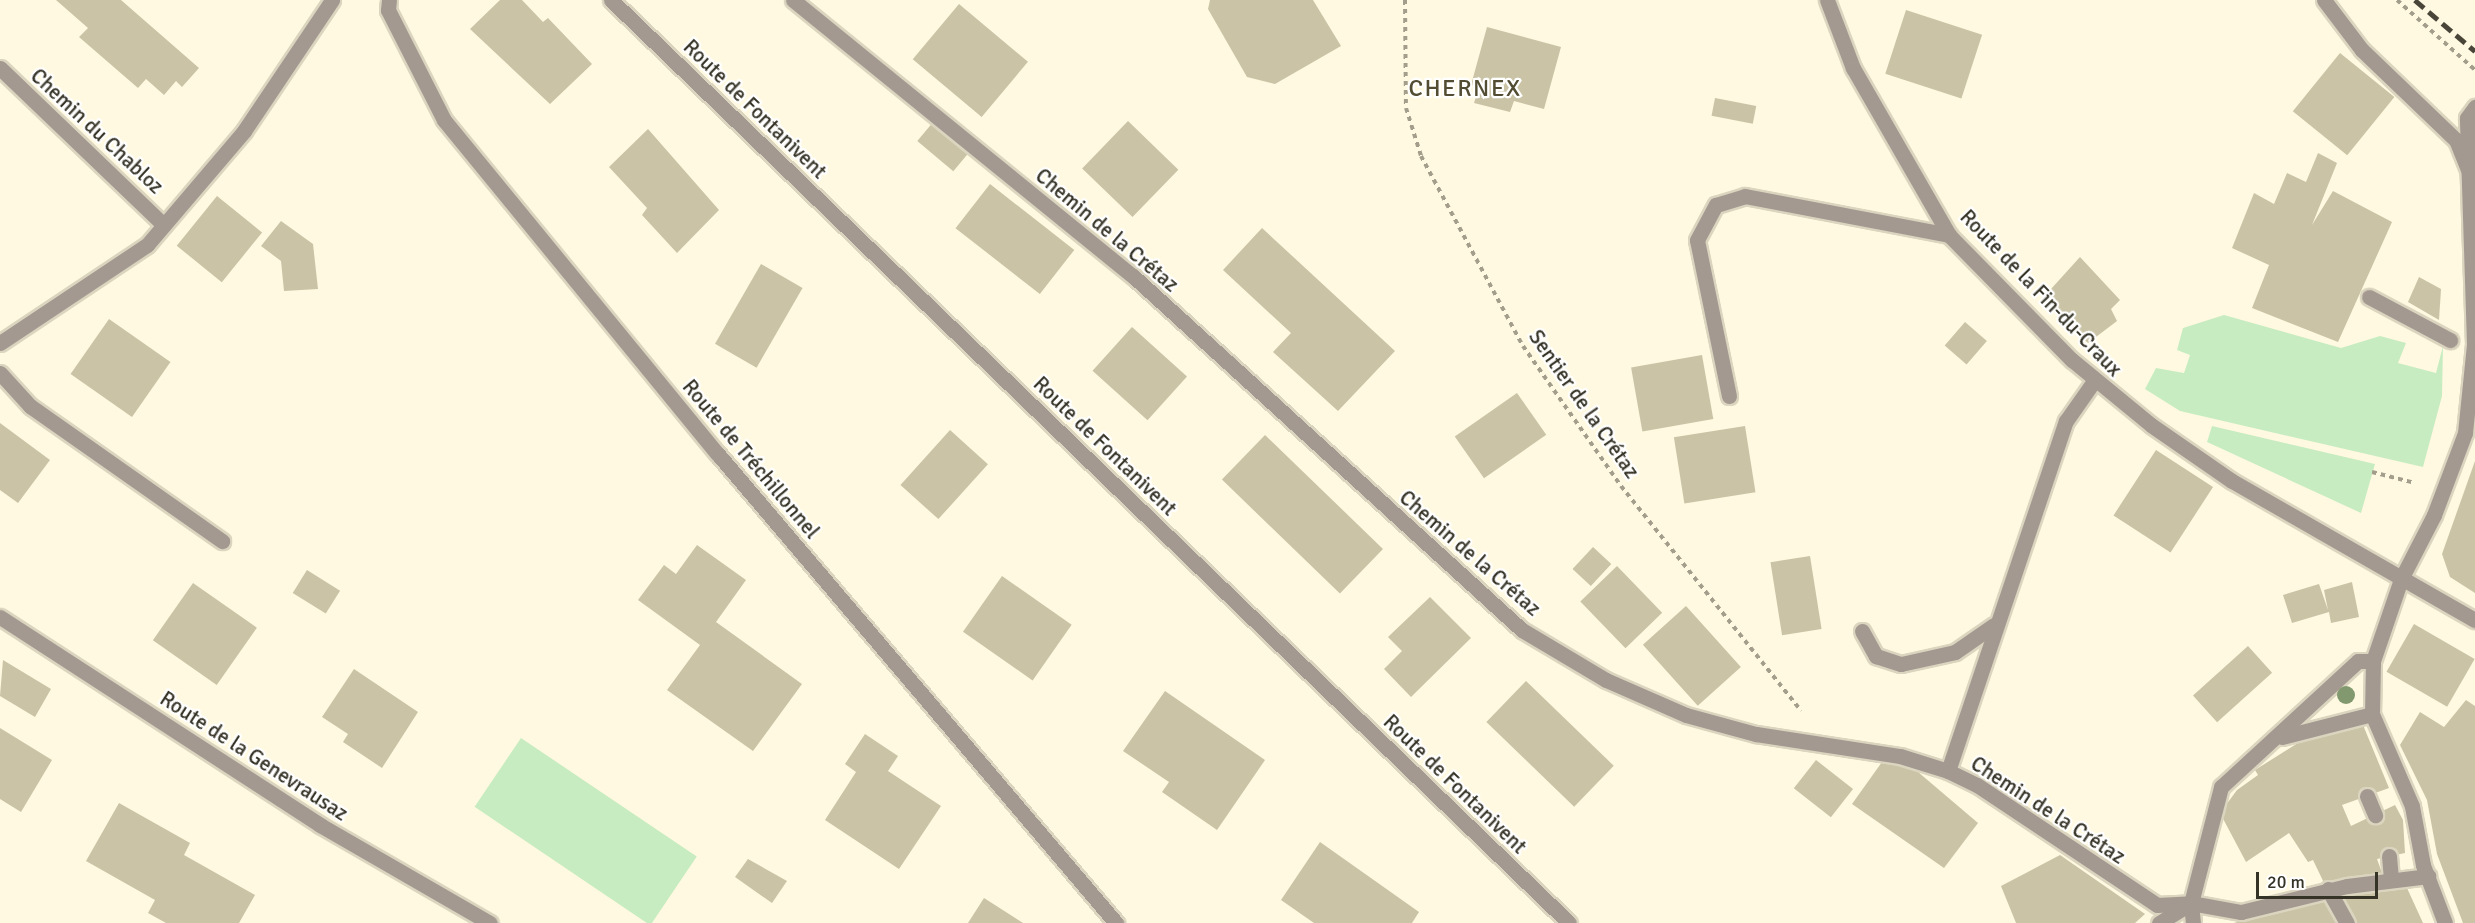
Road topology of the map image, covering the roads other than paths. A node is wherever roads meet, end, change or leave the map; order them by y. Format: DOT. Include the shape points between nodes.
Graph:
graph roads {
  1 [pos="332,0"];
  2 [pos="389,0"];
  3 [pos="611,0"];
  4 [pos="793,0"];
  5 [pos="1827,0"];
  6 [pos="2324,0"];
  7 [pos="0,68"];
  8 [pos="2475,107"];
  9 [pos="2472,172"];
  10 [pos="164,225"];
  11 [pos="1949,235"];
  12 [pos="2369,297"];
  13 [pos="2450,340"];
  14 [pos="0,343"];
  15 [pos="2475,345"];
  16 [pos="0,373"];
  17 [pos="2094,381"];
  18 [pos="1729,396"];
  19 [pos="222,541"];
  20 [pos="2401,579"];
  21 [pos="0,617"];
  22 [pos="2475,620"];
  23 [pos="1994,626"];
  24 [pos="1862,631"];
  25 [pos="2373,661"];
  26 [pos="2372,714"];
  27 [pos="2276,739"];
  28 [pos="1948,771"];
  29 [pos="2367,796"];
  30 [pos="2375,815"];
  31 [pos="2389,856"];
  32 [pos="2428,876"];
  33 [pos="2391,880"];
  34 [pos="2328,889"];
  35 [pos="2191,903"];
  36 [pos="490,923"];
  37 [pos="1116,923"];
  38 [pos="1569,923"];
  39 [pos="2159,923"];
  40 [pos="2193,923"];
  41 [pos="2348,923"];
  42 [pos="2445,923"];
  1 -- 10 [label="street, Chemin du Chabloz" via="244,131"];
  2 -- 37 [label="street, Route de Tréchillonnel" via="388,10 444,120 717,453"];
  3 -- 38 [label="street, Route de Fontanivent"];
  4 -- 28 [label="street, Chemin de la Crétaz" via="1133,276 1522,630 1606,680 1686,715 1756,734 1900,756"];
  5 -- 11 [label="street, Route de la Fin-du-Craux" via="1853,68"];
  6 -- 9 [label="street" via="2362,50 2456,140"];
  7 -- 10 [label="street, Chemin du Chabloz"];
  8 -- 9 [label="street" via="2467,118"];
  9 -- 15 [label="street"];
  10 -- 14 [label="street, Chemin du Chabloz" via="147,244"];
  11 -- 17 [label="street, Route de la Fin-du-Craux"];
  11 -- 18 [label="street" via="1745,196 1716,205 1697,240"];
  12 -- 13 [label="street"];
  15 -- 20 [label="street" via="2465,433 2434,515"];
  16 -- 19 [label="street" via="30,406"];
  17 -- 20 [label="street, Route de la Fin-du-Craux" via="2232,481"];
  17 -- 23 [label="street" via="2066,421"];
  20 -- 22 [label="street, Route de la Fin-du-Craux"];
  20 -- 25 [label="street"];
  21 -- 36 [label="street, Route de la Genevrausaz" via="320,825"];
  23 -- 24 [label="street" via="1955,652 1901,664 1876,656"];
  23 -- 28 [label="street"];
  25 -- 26 [label="street"];
  25 -- 27 [label="street" via="2358,661"];
  26 -- 27 [label="street" via="2346,724"];
  26 -- 32 [label="street" via="2412,806"];
  27 -- 35 [label="street" via="2221,787"];
  28 -- 35 [label="street, Chemin de la Crétaz" via="1977,785 2157,905"];
  29 -- 30 [label="street"];
  31 -- 33 [label="street"];
  32 -- 33 [label="street, Chemin de la Crétaz"];
  32 -- 42 [label="street"];
  33 -- 34 [label="street, Chemin de la Crétaz"];
  34 -- 35 [label="street, Chemin de la Crétaz" via="2241,912"];
  34 -- 41 [label="street"];
  35 -- 39 [label="street"];
  35 -- 40 [label="street"];
}
